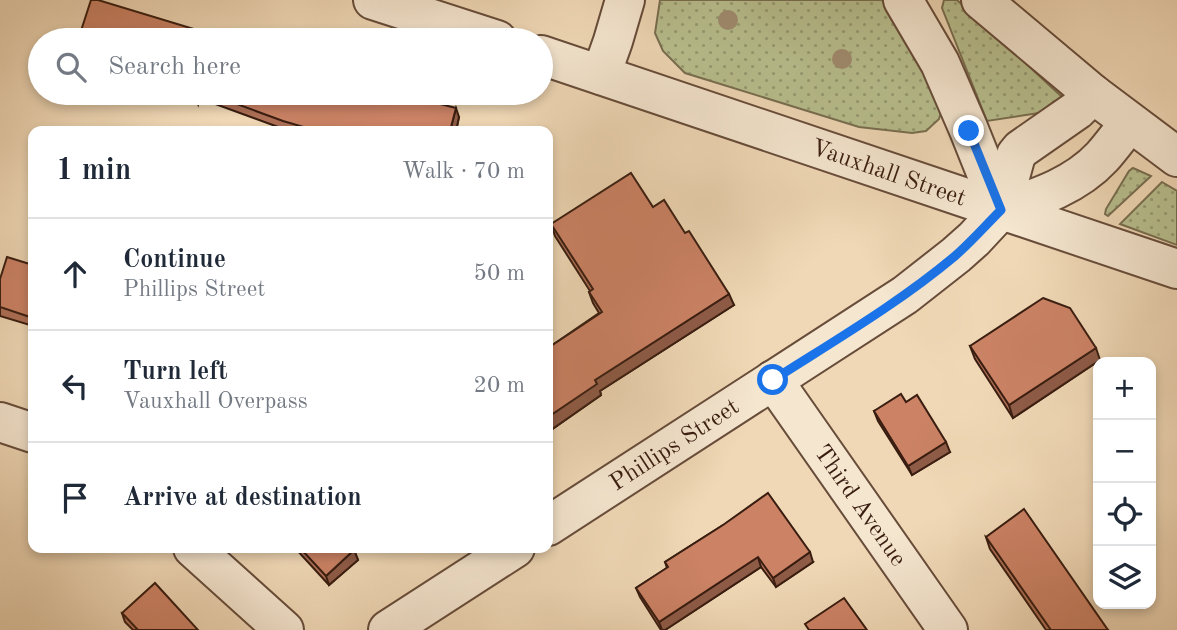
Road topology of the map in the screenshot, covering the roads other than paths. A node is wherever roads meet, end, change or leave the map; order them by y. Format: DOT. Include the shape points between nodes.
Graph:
graph roads {
  1 [pos="373,0"];
  2 [pos="625,0"];
  3 [pos="903,0"];
  4 [pos="981,0"];
  5 [pos="460,28"];
  6 [pos="553,59"];
  7 [pos="601,75"];
  8 [pos="1093,94"];
  9 [pos="1130,123"];
  10 [pos="1177,158"];
  11 [pos="1001,210"];
  12 [pos="1177,269"];
  13 [pos="773,380"];
  14 [pos="0,422"];
  15 [pos="28,431"];
  16 [pos="553,523"];
  17 [pos="199,553"];
  18 [pos="508,553"];
  19 [pos="410,624"];
  20 [pos="284,630"];
  21 [pos="948,630"];
  1 -- 5 [label="street"];
  2 -- 7 [label="street"];
  3 -- 11 [label="street" via="940,63"];
  4 -- 8 [label="street"];
  6 -- 7 [label="street, Vauxhall Street"];
  7 -- 11 [label="street, Vauxhall Street"];
  8 -- 9 [label="street"];
  8 -- 11 [label="street, Phillips Street" via="1016,155"];
  9 -- 10 [label="street"];
  9 -- 11 [label="street, Phillips Street" via="1086,171 1056,190"];
  11 -- 12 [label="street, Vauxhall Street"];
  11 -- 13 [label="street, Phillips Street" via="965,247 905,295"];
  13 -- 16 [label="street, Phillips Street"];
  13 -- 21 [label="street, Third Avenue"];
  14 -- 15 [label="street"];
  17 -- 20 [label="street"];
  18 -- 19 [label="street"];
}
